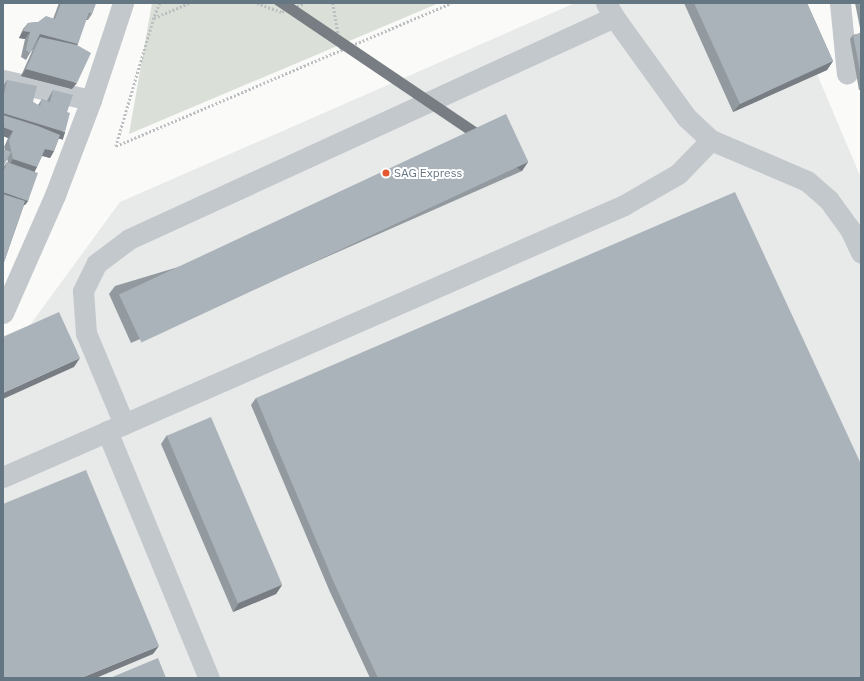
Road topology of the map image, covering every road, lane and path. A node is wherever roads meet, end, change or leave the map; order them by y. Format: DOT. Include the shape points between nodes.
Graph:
graph roads {
  1 [pos="123,3"];
  2 [pos="160,3"];
  3 [pos="189,3"];
  4 [pos="257,3"];
  5 [pos="304,3"];
  6 [pos="333,3"];
  7 [pos="451,3"];
  8 [pos="840,3"];
  9 [pos="610,10"];
  10 [pos="154,18"];
  11 [pos="341,50"];
  12 [pos="847,74"];
  13 [pos="3,80"];
  14 [pos="91,100"];
  15 [pos="711,140"];
  16 [pos="861,253"];
  17 [pos="3,314"];
  18 [pos="116,428"];
  19 [pos="3,477"];
  20 [pos="209,678"];
  1 -- 14 [label="street"];
  2 -- 10 [label="path"];
  3 -- 10 [label="path"];
  4 -- 5 [label="path" via="282,12"];
  6 -- 11 [label="path"];
  7 -- 11 [label="path"];
  8 -- 12 [label="street"];
  9 -- 15 [label="street" via="686,117"];
  9 -- 18 [label="street" via="129,239 96,264 83,291 86,333"];
  10 -- 11 [label="path" via="116,146"];
  13 -- 14 [label="street"];
  14 -- 17 [label="street" via="55,195"];
  15 -- 16 [label="street" via="807,180 828,199 850,229"];
  15 -- 18 [label="street" via="678,174 624,205"];
  18 -- 19 [label="street"];
  18 -- 20 [label="street"];
}
